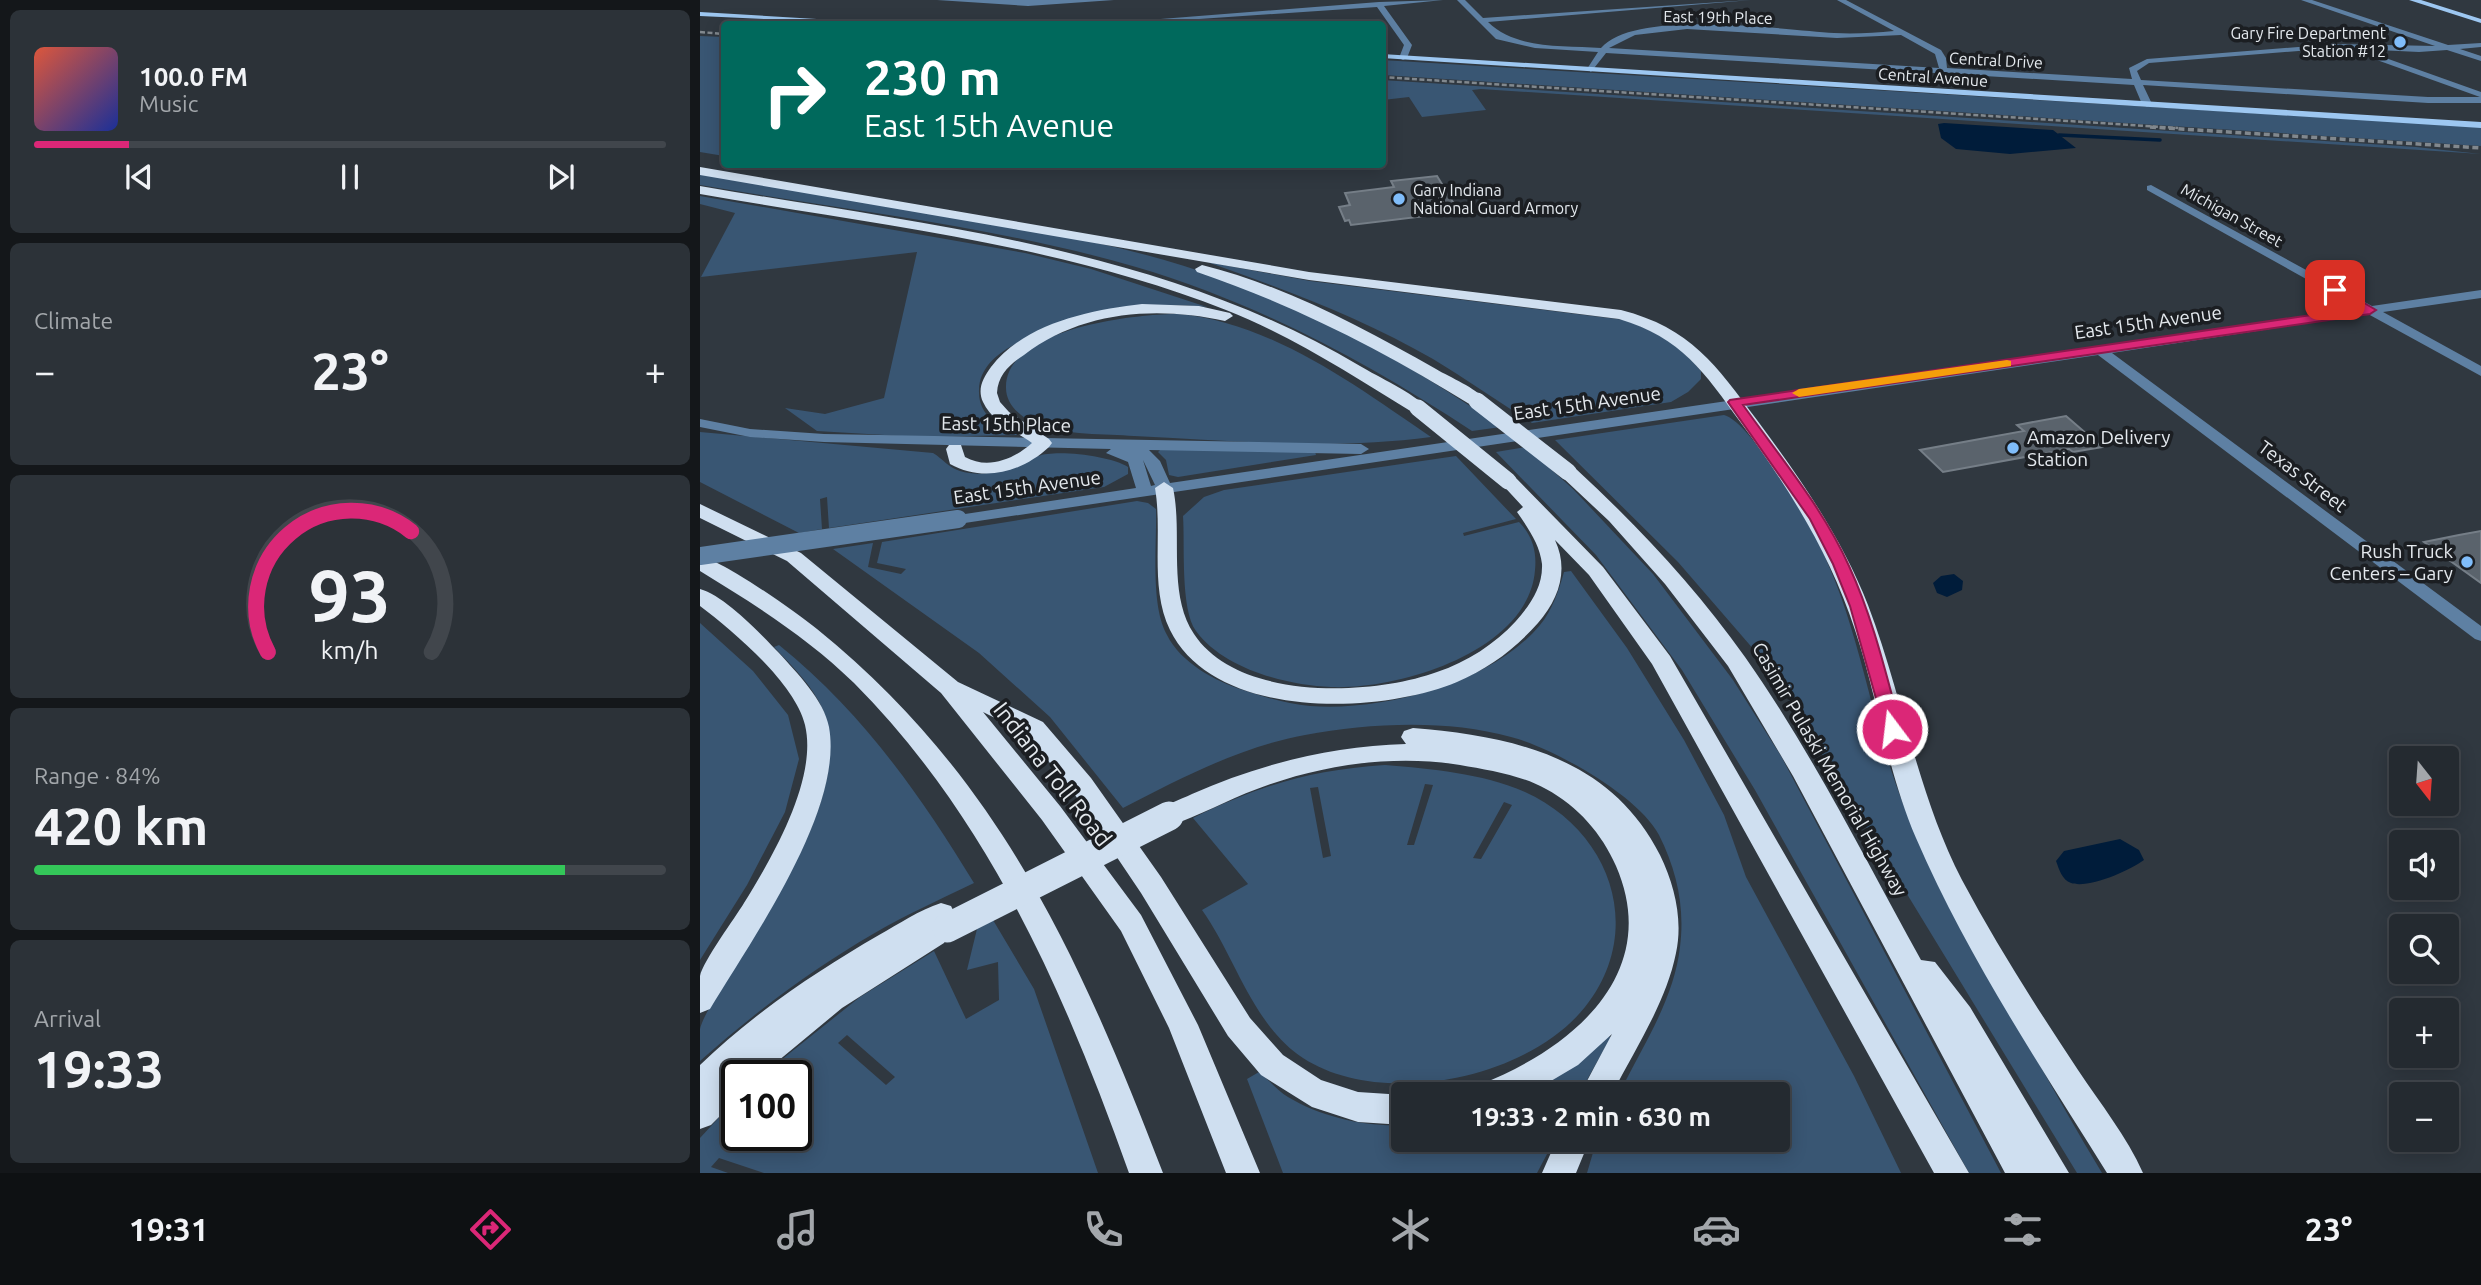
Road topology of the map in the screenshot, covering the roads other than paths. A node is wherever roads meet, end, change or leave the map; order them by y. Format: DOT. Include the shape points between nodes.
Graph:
graph roads {
  1 [pos="941,0"];
  2 [pos="1102,0"];
  3 [pos="1110,0"];
  4 [pos="1439,0"];
  5 [pos="1461,0"];
  6 [pos="1748,0"];
  7 [pos="1841,0"];
  8 [pos="2305,0"];
  9 [pos="2413,0"];
  10 [pos="1277,2"];
  11 [pos="1379,4"];
  12 [pos="1286,11"];
  13 [pos="700,14"];
  14 [pos="1481,20"];
  15 [pos="817,21"];
  16 [pos="1144,21"];
  17 [pos="2481,21"];
  18 [pos="1791,22"];
  19 [pos="1786,33"];
  20 [pos="1903,33"];
  21 [pos="2481,45"];
  22 [pos="2355,47"];
  23 [pos="2448,48"];
  24 [pos="1604,50"];
  25 [pos="2267,53"];
  26 [pos="1386,56"];
  27 [pos="1403,58"];
  28 [pos="2481,59"];
  29 [pos="2288,61"];
  30 [pos="1591,69"];
  31 [pos="1943,71"];
  32 [pos="2137,82"];
  33 [pos="2481,97"];
  34 [pos="2147,104"];
  35 [pos="2481,125"];
  36 [pos="700,171"];
  37 [pos="2151,188"];
  38 [pos="700,190"];
  39 [pos="1054,231"];
  40 [pos="2481,294"];
  41 [pos="2370,310"];
  42 [pos="1320,349"];
  43 [pos="2100,350"];
  44 [pos="2481,372"];
  45 [pos="1735,402"];
  46 [pos="700,423"];
  47 [pos="824,439"];
  48 [pos="1128,444"];
  49 [pos="1039,447"];
  50 [pos="955,449"];
  51 [pos="1417,449"];
  52 [pos="1512,484"];
  53 [pos="1154,489"];
  54 [pos="700,510"];
  55 [pos="700,556"];
  56 [pos="700,562"];
  57 [pos="700,596"];
  58 [pos="2481,635"];
  59 [pos="949,687"];
  60 [pos="1164,810"];
  61 [pos="1882,913"];
  62 [pos="944,921"];
  63 [pos="700,1000"];
  64 [pos="757,1060"];
  65 [pos="1525,1082"];
  66 [pos="1602,1082"];
  67 [pos="700,1086"];
  68 [pos="721,1093"];
  69 [pos="1391,1109"];
  70 [pos="700,1114"];
  71 [pos="1919,1114"];
  72 [pos="1568,1152"];
  73 [pos="1146,1173"];
  74 [pos="1243,1173"];
  75 [pos="1559,1173"];
  76 [pos="1937,1173"];
  77 [pos="1952,1173"];
  78 [pos="2023,1173"];
  79 [pos="2052,1173"];
  80 [pos="2126,1173"];
  1 -- 2 [label="street" via="1009,4"];
  2 -- 3 [label="street"];
  4 -- 11 [label="street"];
  5 -- 14 [label="street"];
  6 -- 14 [label="street"];
  7 -- 20 [label="street"];
  8 -- 23 [label="street"];
  9 -- 17 [label="main road"];
  10 -- 12 [label="street"];
  11 -- 12 [label="street"];
  11 -- 27 [label="street" via="1408,45"];
  12 -- 16 [label="street"];
  13 -- 15 [label="main road"];
  14 -- 24 [label="street, Central Drive" via="1496,36 1509,41"];
  18 -- 19 [label="street"];
  19 -- 20 [label="street, East 19th Place"];
  19 -- 24 [label="street, East 19th Place" via="1655,30 1621,36"];
  20 -- 31 [label="street" via="1939,53"];
  21 -- 23 [label="street"];
  22 -- 23 [label="street"];
  22 -- 25 [label="street"];
  22 -- 33 [label="street"];
  23 -- 28 [label="street"];
  24 -- 30 [label="street, East 19th Place"];
  24 -- 31 [label="street, Central Drive"];
  25 -- 29 [label="street"];
  25 -- 32 [label="street" via="2147,61 2133,69"];
  26 -- 27 [label="main road, Central Avenue"];
  27 -- 30 [label="main road, Central Avenue"];
  30 -- 34 [label="main road, Central Avenue"];
  31 -- 32 [label="street, Central Drive"];
  32 -- 33 [label="street, Central Drive" via="2439,100"];
  32 -- 34 [label="street"];
  34 -- 35 [label="main road, Central Avenue"];
  36 -- 39 [label="highway, Casimir Pulaski Memorial Highway"];
  37 -- 41 [label="street, Michigan Street"];
  38 -- 42 [label="highway" via="1060,253 1170,284 1235,308"];
  39 -- 45 [label="highway" via="1309,276 1647,321 1686,342"];
  39 -- 61 [label="highway, Casimir Pulaski Memorial Highway, bridge" via="1162,256 1286,298 1410,360 1477,401 1568,472 1672,579 1737,662"];
  40 -- 41 [label="street, East 15th Avenue"];
  41 -- 43 [label="street, East 15th Avenue"];
  41 -- 44 [label="street, Michigan Street"];
  42 -- 49 [label="highway" via="1233,318 1183,309 1128,311 1061,328 1035,339 991,380 989,394 996,410"];
  42 -- 52 [label="highway, bridge" via="1418,408"];
  43 -- 45 [label="street, East 15th Avenue"];
  43 -- 58 [label="street, Texas Street"];
  45 -- 51 [label="street, East 15th Avenue"];
  45 -- 80 [label="highway" via="1811,510 1840,564 1858,606 1904,775 1960,903"];
  46 -- 47 [label="street, East 15th Place" via="750,433"];
  47 -- 49 [label="street, East 15th Place" via="845,436"];
  47 -- 50 [label="street, East 15th Place"];
  48 -- 49 [label="street, East 15th Place"];
  48 -- 51 [label="street, East 15th Place"];
  48 -- 53 [label="street" via="1153,459"];
  49 -- 50 [label="highway" via="1006,466 981,469 962,465"];
  49 -- 53 [label="street, East 15th Place" via="1135,459"];
  51 -- 53 [label="street, East 15th Avenue"];
  52 -- 53 [label="highway" via="1552,562 1544,600 1526,626 1483,660 1437,680 1358,696 1316,697 1245,682 1216,668 1193,649 1173,607 1169,507"];
  52 -- 71 [label="highway" via="1596,571 1662,661"];
  53 -- 55 [label="street, East 15th Avenue, bridge"];
  54 -- 59 [label="highway, Indiana Toll Road" via="794,557"];
  56 -- 73 [label="highway" via="748,590 842,659 886,701 957,784 1062,961 1106,1061"];
  57 -- 63 [label="highway" via="798,690 817,725 819,756 813,786 787,852"];
  59 -- 69 [label="highway" via="1035,728 1083,785 1152,885 1239,1027 1272,1065 1312,1092 1359,1107"];
  59 -- 74 [label="highway, Indiana Toll Road" via="1051,813 1130,923 1183,1025"];
  60 -- 62 [label="highway, bridge"];
  60 -- 65 [label="highway" via="1300,764 1384,752 1476,758 1557,783 1588,806 1614,832 1640,897 1636,961 1625,992 1600,1027 1568,1057"];
  60 -- 66 [label="highway" via="1253,764 1295,752 1384,738 1485,745 1533,757 1571,774 1632,826 1662,891 1659,962 1646,999"];
  61 -- 78 [label="highway, Casimir Pulaski Memorial Highway"];
  61 -- 79 [label="highway" via="1959,1016"];
  62 -- 64 [label="highway" via="818,1007"];
  62 -- 67 [label="highway" via="866,956 811,992"];
  68 -- 70 [label="highway"];
  71 -- 76 [label="highway"];
  71 -- 77 [label="highway"];
  72 -- 75 [label="highway"];
}
